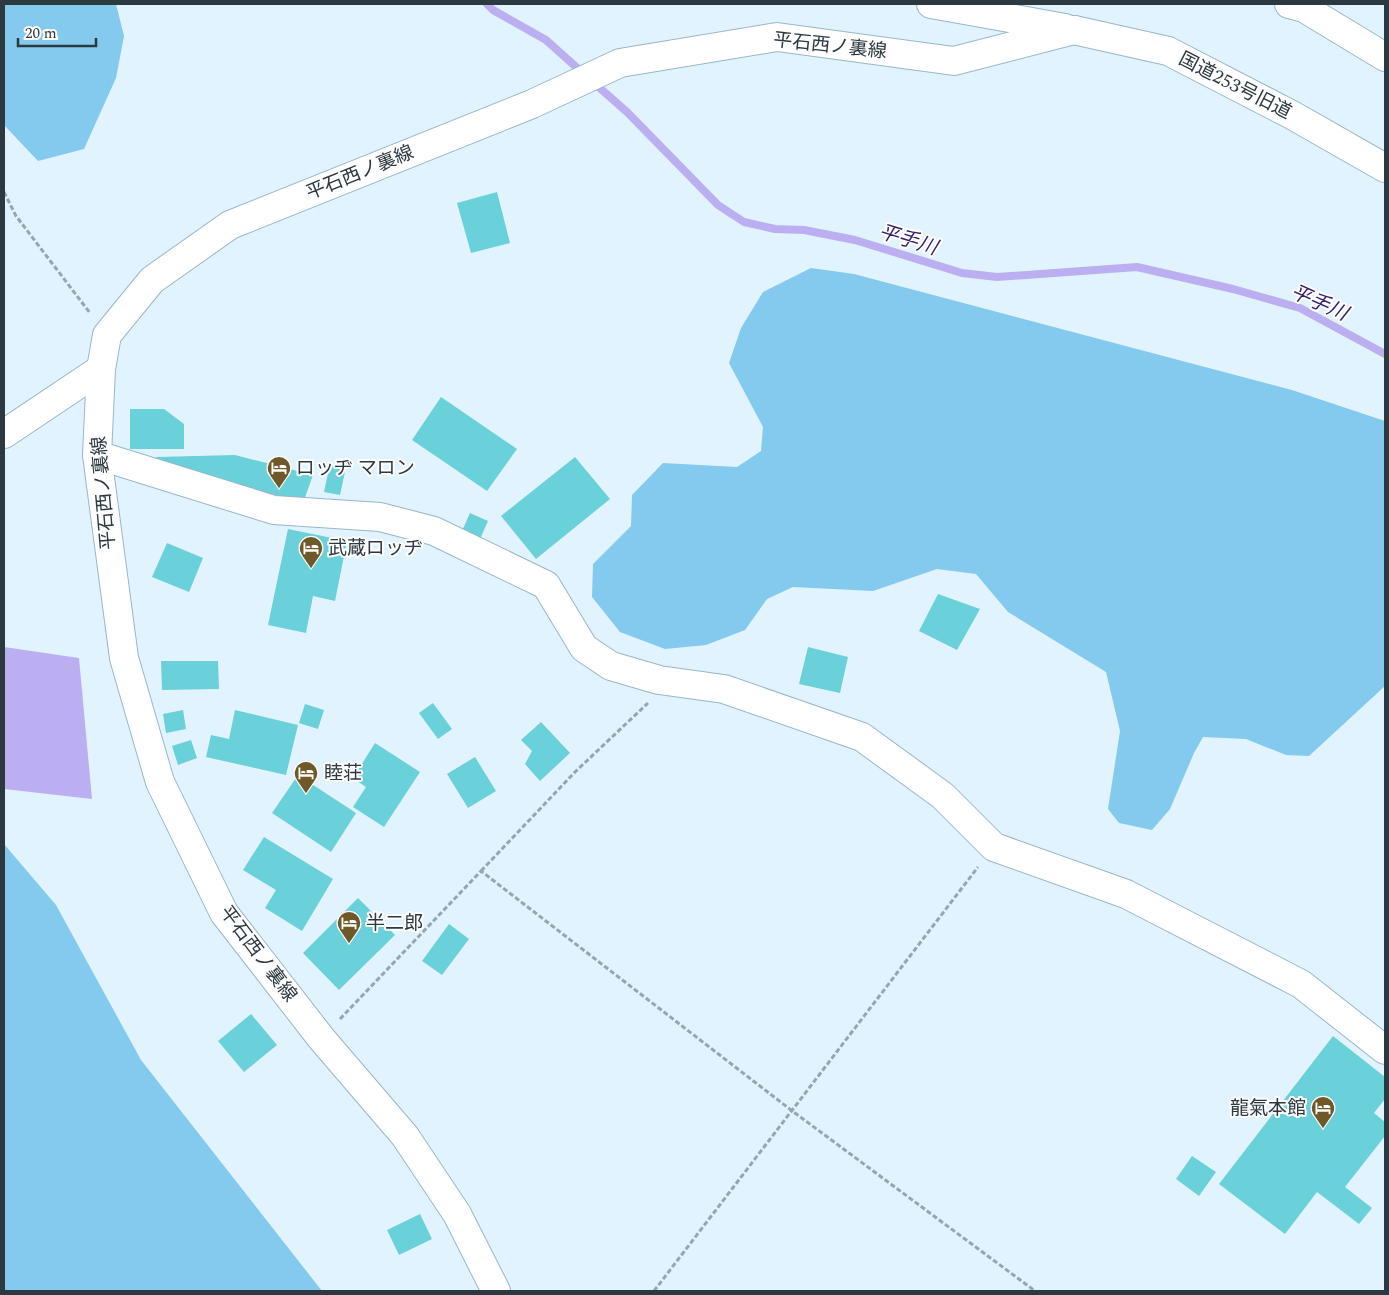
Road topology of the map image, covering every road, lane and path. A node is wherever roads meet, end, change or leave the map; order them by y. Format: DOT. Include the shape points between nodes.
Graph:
graph roads {
  1 [pos="932,4"];
  2 [pos="1289,4"];
  3 [pos="1074,30"];
  4 [pos="1385,57"];
  5 [pos="1385,168"];
  6 [pos="4,192"];
  7 [pos="107,335"];
  8 [pos="101,369"];
  9 [pos="4,434"];
  10 [pos="97,454"];
  11 [pos="659,680"];
  12 [pos="994,847"];
  13 [pos="482,871"];
  14 [pos="321,1038"];
  15 [pos="1385,1050"];
  16 [pos="791,1110"];
  17 [pos="496,1291"];
  18 [pos="654,1291"];
  19 [pos="1035,1291"];
  1 -- 3 [label="main road, 国道253号旧道"];
  2 -- 4 [label="main road" via="1304,8"];
  3 -- 5 [label="main road, 国道253号旧道" via="1168,51 1292,115"];
  3 -- 7 [label="main road, 平石西ノ裏線" via="954,62 777,37 620,63 532,104 230,225 152,280"];
  6 -- 7 [label="path" via="16,216"];
  7 -- 8 [label="main road, 平石西ノ裏線"];
  8 -- 9 [label="main road"];
  8 -- 10 [label="main road, 平石西ノ裏線"];
  10 -- 11 [label="main road" via="274,510 380,517 434,531 546,585 584,648 611,666"];
  10 -- 14 [label="main road, 平石西ノ裏線" via="124,658 160,782 224,914"];
  11 -- 12 [label="main road" via="724,689 862,737 943,796"];
  11 -- 13 [label="path" via="647,705 575,772"];
  12 -- 15 [label="main road" via="1126,894 1301,984"];
  12 -- 16 [label="path"];
  13 -- 14 [label="path"];
  13 -- 16 [label="path"];
  14 -- 17 [label="main road, 平石西ノ裏線" via="405,1136 457,1214"];
  16 -- 18 [label="path"];
  16 -- 19 [label="path"];
}
